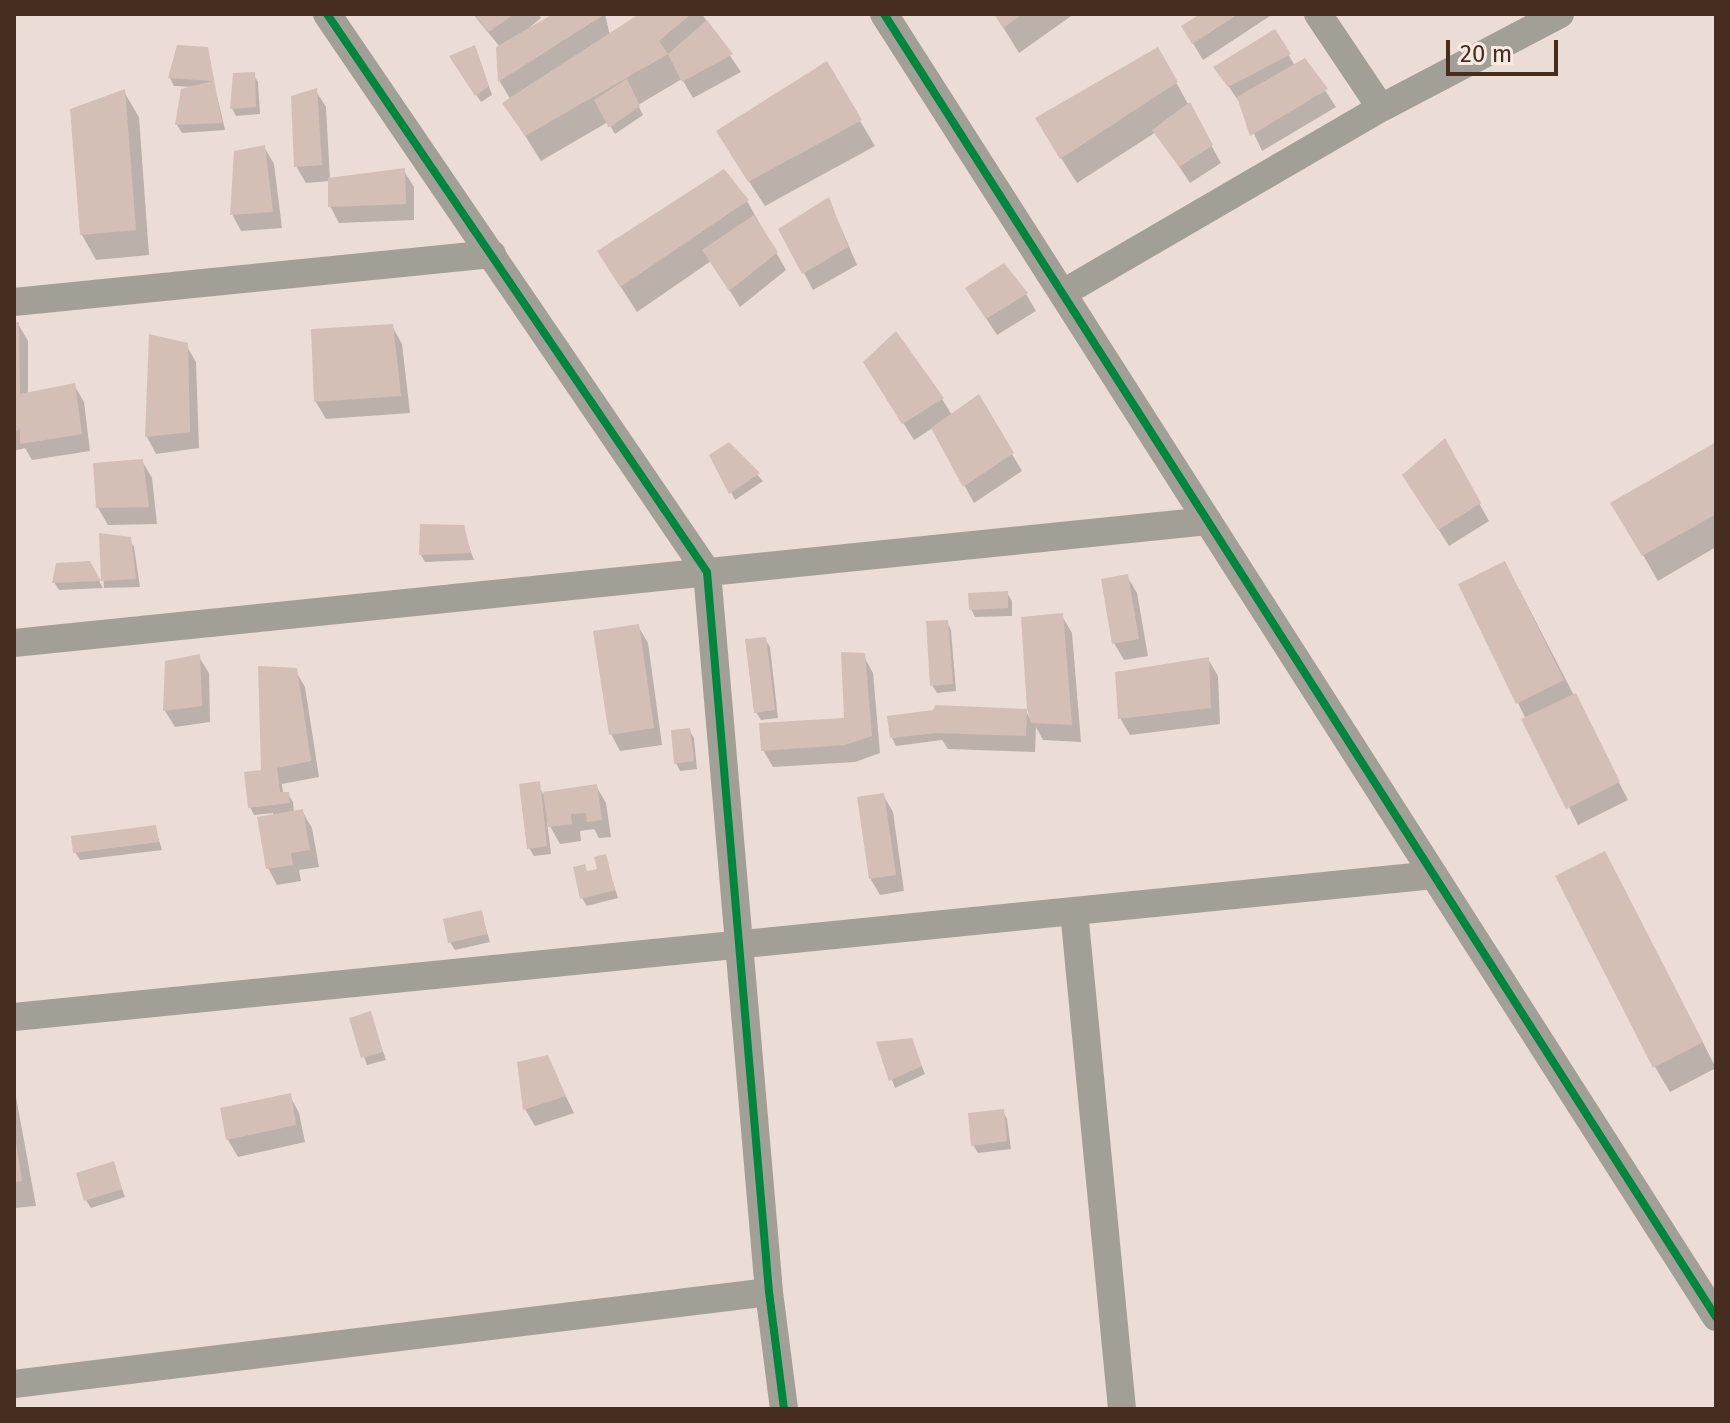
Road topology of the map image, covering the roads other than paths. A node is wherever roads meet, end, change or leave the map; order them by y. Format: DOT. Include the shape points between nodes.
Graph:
graph roads {
  1 [pos="327,14"];
  2 [pos="884,14"];
  3 [pos="1318,14"];
  4 [pos="1560,14"];
  5 [pos="1381,108"];
  6 [pos="492,254"];
  7 [pos="1063,293"];
  8 [pos="14,302"];
  9 [pos="1208,521"];
  10 [pos="707,572"];
  11 [pos="14,643"];
  12 [pos="1434,875"];
  13 [pos="1074,911"];
  14 [pos="739,945"];
  15 [pos="14,1017"];
  16 [pos="769,1292"];
  17 [pos="1716,1317"];
  18 [pos="14,1384"];
  19 [pos="784,1409"];
  20 [pos="1122,1409"];
  1 -- 6 [label="street"];
  2 -- 7 [label="street"];
  3 -- 5 [label="street"];
  4 -- 5 [label="street"];
  5 -- 7 [label="street"];
  6 -- 8 [label="street"];
  6 -- 10 [label="street"];
  7 -- 9 [label="street"];
  9 -- 10 [label="street"];
  9 -- 12 [label="street"];
  10 -- 11 [label="street"];
  10 -- 14 [label="street"];
  12 -- 13 [label="street"];
  12 -- 17 [label="street"];
  13 -- 14 [label="street"];
  13 -- 20 [label="street"];
  14 -- 15 [label="street"];
  14 -- 16 [label="street"];
  16 -- 18 [label="street"];
  16 -- 19 [label="street"];
}
